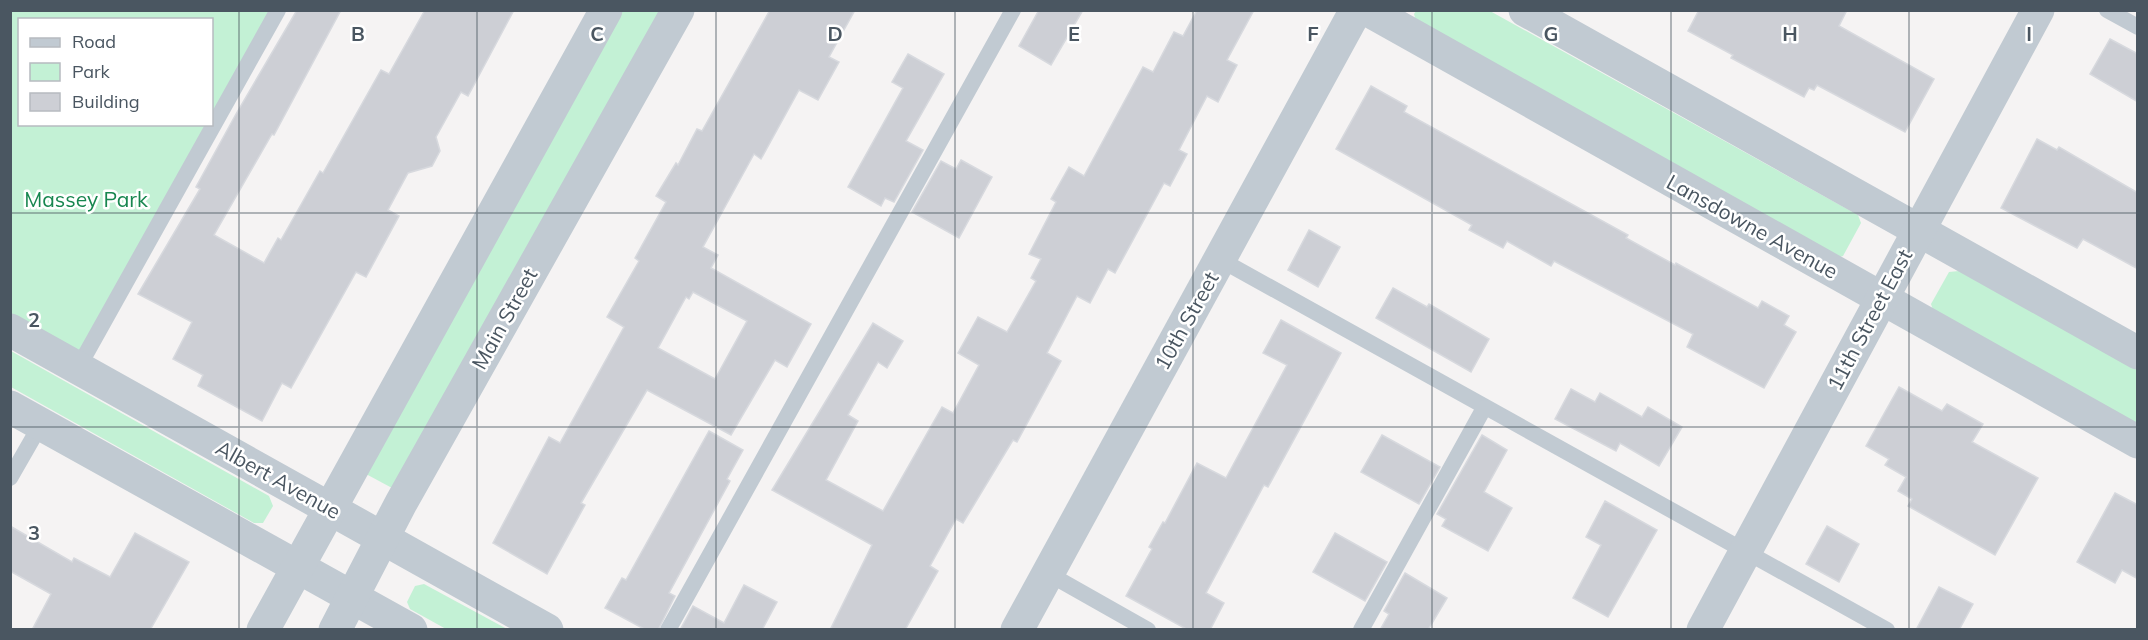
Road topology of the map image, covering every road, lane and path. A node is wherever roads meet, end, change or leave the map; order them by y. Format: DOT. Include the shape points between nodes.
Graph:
graph roads {
  1 [pos="278,10"];
  2 [pos="606,10"];
  3 [pos="678,10"];
  4 [pos="1013,10"];
  5 [pos="1356,10"];
  6 [pos="1368,10"];
  7 [pos="1525,10"];
  8 [pos="2038,10"];
  9 [pos="2107,10"];
  10 [pos="2138,27"];
  11 [pos="1918,230"];
  12 [pos="1221,260"];
  13 [pos="1879,299"];
  14 [pos="10,330"];
  15 [pos="2138,353"];
  16 [pos="78,368"];
  17 [pos="10,407"];
  18 [pos="1484,408"];
  19 [pos="41,424"];
  20 [pos="2138,442"];
  21 [pos="10,478"];
  22 [pos="331,509"];
  23 [pos="382,537"];
  24 [pos="1746,551"];
  25 [pos="298,566"];
  26 [pos="1049,574"];
  27 [pos="353,596"];
  28 [pos="263,630"];
  29 [pos="335,630"];
  30 [pos="411,630"];
  31 [pos="547,630"];
  32 [pos="668,630"];
  33 [pos="1017,630"];
  34 [pos="1148,630"];
  35 [pos="1361,630"];
  36 [pos="1702,630"];
  37 [pos="1887,630"];
  1 -- 16 [label="lane"];
  2 -- 22 [label="street"];
  3 -- 23 [label="street, Main Street"];
  4 -- 32 [label="lane"];
  5 -- 12 [label="street, 10th Street"];
  6 -- 13 [label="street, Lansdowne Avenue"];
  7 -- 11 [label="street"];
  8 -- 11 [label="street, 11th Street East"];
  9 -- 10 [label="lane"];
  11 -- 13 [label="street, 11th Street East"];
  11 -- 15 [label="street"];
  12 -- 18 [label="lane"];
  12 -- 26 [label="street, 10th Street"];
  13 -- 20 [label="street, Lansdowne Avenue"];
  13 -- 24 [label="street, 11th Street East"];
  14 -- 16 [label="street, Albert Avenue"];
  16 -- 22 [label="street, Albert Avenue"];
  17 -- 19 [label="street"];
  18 -- 24 [label="lane"];
  18 -- 35 [label="lane"];
  19 -- 21 [label="lane"];
  19 -- 25 [label="street"];
  22 -- 23 [label="street, Albert Avenue"];
  22 -- 25 [label="street"];
  23 -- 27 [label="street, Main Street"];
  23 -- 31 [label="street, Albert Avenue"];
  24 -- 36 [label="street, 11th Street East"];
  24 -- 37 [label="lane"];
  25 -- 27 [label="street"];
  25 -- 28 [label="street"];
  26 -- 33 [label="street, 10th Street"];
  26 -- 34 [label="lane"];
  27 -- 29 [label="street, Main Street"];
  27 -- 30 [label="street"];
}
